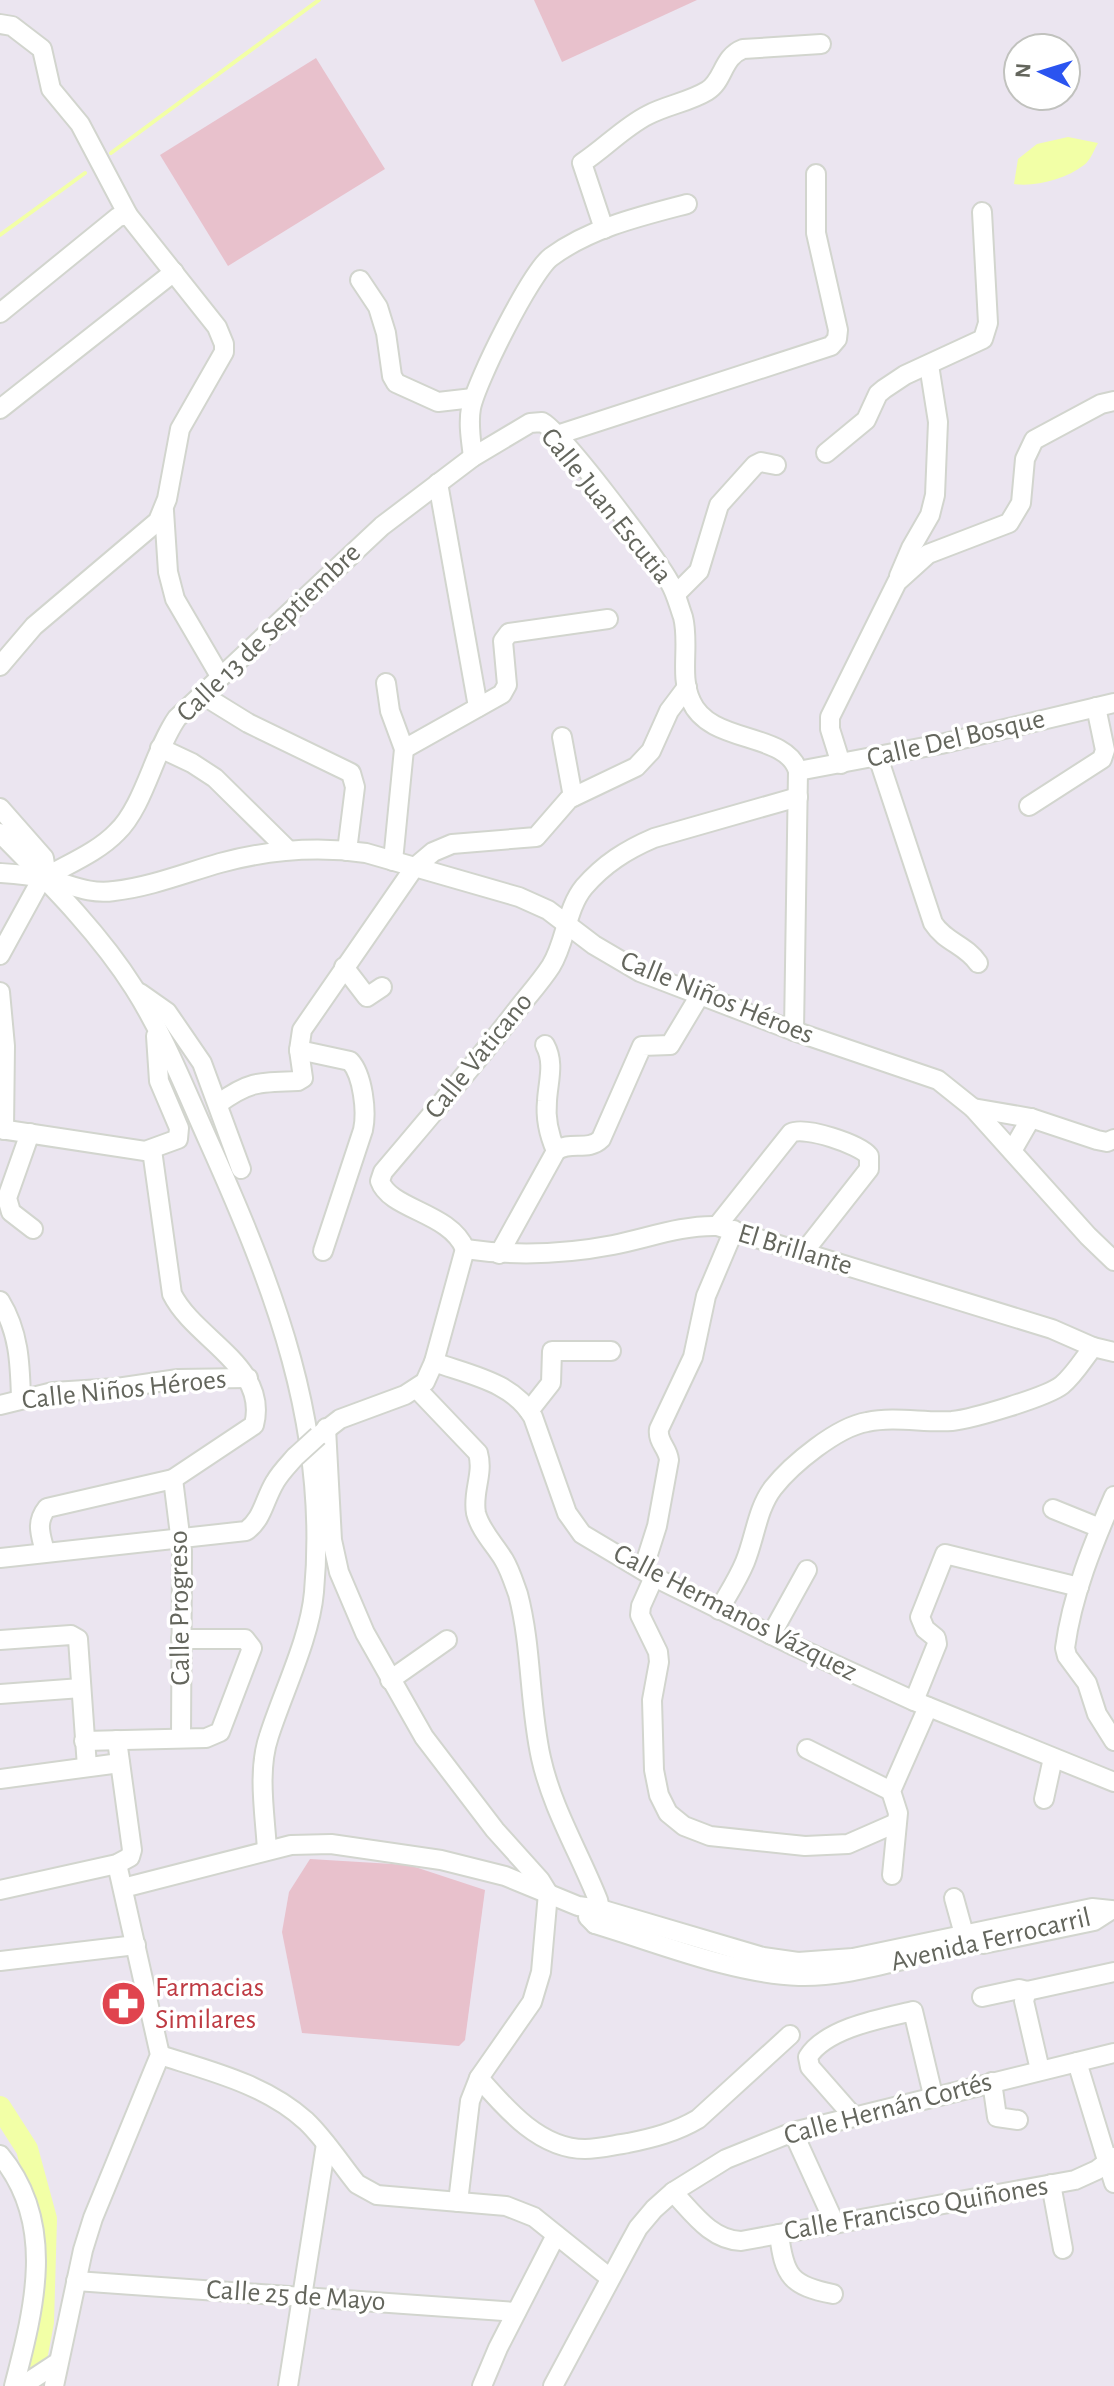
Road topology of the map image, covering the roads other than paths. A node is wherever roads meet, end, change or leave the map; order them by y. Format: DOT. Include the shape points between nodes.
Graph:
graph roads {
  1 [pos="0,24"];
  2 [pos="821,44"];
  3 [pos="816,174"];
  4 [pos="687,204"];
  5 [pos="982,212"];
  6 [pos="128,215"];
  7 [pos="604,229"];
  8 [pos="174,272"];
  9 [pos="360,280"];
  10 [pos="0,313"];
  11 [pos="929,365"];
  12 [pos="473,398"];
  13 [pos="1114,401"];
  14 [pos="0,409"];
  15 [pos="535,422"];
  16 [pos="557,435"];
  17 [pos="826,453"];
  18 [pos="473,457"];
  19 [pos="776,465"];
  20 [pos="438,483"];
  21 [pos="164,511"];
  22 [pos="897,582"];
  23 [pos="676,594"];
  24 [pos="608,619"];
  25 [pos="0,666"];
  26 [pos="220,676"];
  27 [pos="386,683"];
  28 [pos="687,687"];
  29 [pos="201,694"];
  30 [pos="1105,705"];
  31 [pos="478,707"];
  32 [pos="562,737"];
  33 [pos="160,748"];
  34 [pos="404,749"];
  35 [pos="878,757"];
  36 [pos="841,764"];
  37 [pos="798,771"];
  38 [pos="573,797"];
  39 [pos="798,797"];
  40 [pos="1029,806"];
  41 [pos="0,808"];
  42 [pos="0,833"];
  43 [pos="288,850"];
  44 [pos="347,851"];
  45 [pos="393,861"];
  46 [pos="414,868"];
  47 [pos="0,873"];
  48 [pos="44,878"];
  49 [pos="568,925"];
  50 [pos="0,955"];
  51 [pos="978,963"];
  52 [pos="344,967"];
  53 [pos="382,987"];
  54 [pos="135,989"];
  55 [pos="0,992"];
  56 [pos="700,995"];
  57 [pos="156,1028"];
  58 [pos="794,1031"];
  59 [pos="545,1045"];
  60 [pos="299,1050"];
  61 [pos="218,1104"];
  62 [pos="973,1108"];
  63 [pos="1031,1118"];
  64 [pos="2,1130"];
  65 [pos="30,1133"];
  66 [pos="1114,1139"];
  67 [pos="152,1150"];
  68 [pos="556,1151"];
  69 [pos="1012,1151"];
  70 [pos="241,1169"];
  71 [pos="726,1228"];
  72 [pos="33,1229"];
  73 [pos="465,1249"];
  74 [pos="323,1251"];
  75 [pos="803,1253"];
  76 [pos="499,1254"];
  77 [pos="1114,1261"];
  78 [pos="0,1301"];
  79 [pos="1093,1347"];
  80 [pos="611,1351"];
  81 [pos="1114,1352"];
  82 [pos="20,1360"];
  83 [pos="434,1362"];
  84 [pos="0,1363"];
  85 [pos="248,1378"];
  86 [pos="417,1389"];
  87 [pos="21,1398"];
  88 [pos="0,1405"];
  89 [pos="529,1411"];
  90 [pos="322,1432"];
  91 [pos="173,1479"];
  92 [pos="1112,1504"];
  93 [pos="1053,1509"];
  94 [pos="1100,1528"];
  95 [pos="182,1537"];
  96 [pos="45,1552"];
  97 [pos="0,1558"];
  98 [pos="807,1570"];
  99 [pos="648,1574"];
  100 [pos="1079,1587"];
  101 [pos="719,1610"];
  102 [pos="771,1635"];
  103 [pos="181,1639"];
  104 [pos="0,1640"];
  105 [pos="447,1640"];
  106 [pos="390,1680"];
  107 [pos="81,1688"];
  108 [pos="0,1694"];
  109 [pos="921,1704"];
  110 [pos="181,1737"];
  111 [pos="117,1740"];
  112 [pos="84,1741"];
  113 [pos="1114,1741"];
  114 [pos="807,1749"];
  115 [pos="1053,1758"];
  116 [pos="120,1763"];
  117 [pos="87,1767"];
  118 [pos="0,1779"];
  119 [pos="1114,1782"];
  120 [pos="891,1791"];
  121 [pos="1044,1799"];
  122 [pos="896,1823"];
  123 [pos="267,1850"];
  124 [pos="117,1864"];
  125 [pos="892,1875"];
  126 [pos="123,1888"];
  127 [pos="0,1890"];
  128 [pos="548,1893"];
  129 [pos="954,1898"];
  130 [pos="598,1916"];
  131 [pos="966,1941"];
  132 [pos="136,1945"];
  133 [pos="0,1961"];
  134 [pos="1114,1972"];
  135 [pos="1027,1991"];
  136 [pos="982,1997"];
  137 [pos="790,2035"];
  138 [pos="1114,2053"];
  139 [pos="160,2055"];
  140 [pos="1077,2062"];
  141 [pos="1040,2070"];
  142 [pos="479,2078"];
  143 [pos="992,2082"];
  144 [pos="933,2095"];
  145 [pos="853,2116"];
  146 [pos="1018,2120"];
  147 [pos="793,2132"];
  148 [pos="326,2144"];
  149 [pos="0,2155"];
  150 [pos="1111,2159"];
  151 [pos="1114,2183"];
  152 [pos="1051,2184"];
  153 [pos="673,2192"];
  154 [pos="458,2202"];
  155 [pos="835,2224"];
  156 [pos="779,2234"];
  157 [pos="556,2235"];
  158 [pos="1063,2249"];
  159 [pos="610,2278"];
  160 [pos="76,2281"];
  161 [pos="833,2294"];
  162 [pos="303,2297"];
  163 [pos="516,2312"];
  164 [pos="52,2374"];
  165 [pos="20,2386"];
  166 [pos="288,2386"];
  167 [pos="482,2386"];
  168 [pos="553,2386"];
  1 -- 6 [label="street" via="12,26 42,49 51,89 80,124"];
  2 -- 7 [label="street" via="735,52 711,88 645,116 582,163"];
  3 -- 16 [label="street" via="816,233 838,330 831,346"];
  4 -- 7 [label="street"];
  5 -- 11 [label="street" via="987,333 973,346"];
  6 -- 8 [label="street"];
  6 -- 10 [label="street" via="118,217"];
  7 -- 12 [label="street" via="543,264"];
  8 -- 14 [label="street"];
  8 -- 21 [label="street" via="224,344 180,429"];
  9 -- 12 [label="street" via="378,307 396,383 438,402"];
  11 -- 17 [label="street" via="878,394 866,420"];
  11 -- 22 [label="street" via="938,422 935,495"];
  12 -- 18 [label="street"];
  13 -- 22 [label="street" via="1034,440 1025,459 1021,503 1009,523 928,554"];
  15 -- 16 [label="street, Calle Juan Escutia" via="547,424"];
  15 -- 18 [label="street, Calle 13 de Septiembre"];
  16 -- 23 [label="street, Calle Juan Escutia"];
  18 -- 20 [label="street, Calle 13 de Septiembre"];
  19 -- 23 [label="street, Calle Juan Escutia" via="755,465 719,505 699,571"];
  20 -- 26 [label="street, Calle 13 de Septiembre" via="362,544"];
  20 -- 31 [label="street"];
  21 -- 25 [label="street" via="152,528 34,626"];
  21 -- 26 [label="street" via="175,599"];
  22 -- 36 [label="street" via="830,717"];
  23 -- 28 [label="street, Calle Juan Escutia" via="684,622"];
  24 -- 31 [label="street" via="509,633 503,641 507,685 502,694"];
  26 -- 29 [label="street, Calle 13 de Septiembre"];
  27 -- 34 [label="street"];
  28 -- 37 [label="street, Calle Juan Escutia" via="690,701 707,721 780,750"];
  28 -- 38 [label="street" via="645,760"];
  29 -- 33 [label="street, Calle 13 de Septiembre" via="177,718"];
  29 -- 44 [label="street" via="269,735 351,773 355,787"];
  30 -- 35 [label="street, Calle Del Bosque"];
  30 -- 40 [label="street" via="1102,759"];
  31 -- 34 [label="street"];
  32 -- 38 [label="street"];
  33 -- 43 [label="street" via="215,778"];
  33 -- 48 [label="street, Calle 13 de Septiembre" via="119,831"];
  34 -- 45 [label="street"];
  35 -- 36 [label="street, Calle Del Bosque"];
  35 -- 51 [label="street" via="933,923"];
  36 -- 37 [label="street, Calle Del Bosque"];
  37 -- 39 [label="street"];
  38 -- 46 [label="street" via="536,837 452,844"];
  39 -- 49 [label="street, Calle Vaticano" via="621,853 583,888"];
  39 -- 58 [label="street"];
  41 -- 48 [label="street" via="44,858"];
  42 -- 48 [label="street"];
  43 -- 44 [label="street, Calle Niños Héroes"];
  43 -- 48 [label="street, Calle Niños Héroes" via="115,891 82,891"];
  44 -- 45 [label="street, Calle Niños Héroes"];
  45 -- 46 [label="street, Calle Niños Héroes"];
  46 -- 49 [label="street, Calle Niños Héroes" via="519,897"];
  46 -- 52 [label="street"];
  47 -- 48 [label="street"];
  48 -- 50 [label="street"];
  48 -- 54 [label="street"];
  49 -- 56 [label="street, Calle Niños Héroes" via="615,959"];
  49 -- 73 [label="street, Calle Vaticano" via="549,969 380,1181 387,1193 457,1234"];
  52 -- 53 [label="street" via="367,997"];
  52 -- 60 [label="street" via="302,1030"];
  54 -- 57 [label="street"];
  54 -- 61 [label="street" via="167,1012 202,1063"];
  55 -- 64 [label="street"];
  56 -- 58 [label="street, Calle Niños Héroes"];
  56 -- 68 [label="street" via="670,1045 642,1046 596,1143"];
  57 -- 67 [label="street" via="159,1081 180,1132 178,1139"];
  57 -- 123 [label="street" via="266,1276 301,1395 311,1464 317,1538 314,1596 268,1738 263,1781"];
  58 -- 62 [label="street, Calle Niños Héroes" via="926,1074"];
  59 -- 68 [label="street" via="551,1072 548,1132"];
  60 -- 61 [label="street" via="301,1080 257,1083"];
  60 -- 74 [label="street" via="344,1058 355,1066 365,1115"];
  61 -- 70 [label="street"];
  62 -- 63 [label="street"];
  62 -- 69 [label="street, Calle Niños Héroes"];
  63 -- 66 [label="street" via="1097,1140"];
  63 -- 69 [label="street"];
  64 -- 65 [label="street"];
  65 -- 67 [label="street"];
  65 -- 72 [label="street" via="7,1198 11,1212"];
  67 -- 85 [label="street" via="168,1279 176,1302"];
  68 -- 76 [label="street"];
  69 -- 77 [label="street, Calle Niños Héroes"];
  71 -- 75 [label="street, El Brillante"];
  71 -- 75 [label="street" via="786,1137 796,1130 861,1149 869,1156 869,1169"];
  71 -- 76 [label="street, El Brillante" via="689,1228 597,1248"];
  71 -- 99 [label="street" via="693,1357 659,1429 669,1460"];
  73 -- 76 [label="street, El Brillante"];
  73 -- 83 [label="street"];
  75 -- 79 [label="street, El Brillante" via="1052,1329"];
  78 -- 82 [label="street" via="17,1338"];
  79 -- 81 [label="street, El Brillante"];
  79 -- 101 [label="street" via="1060,1386 1047,1392 968,1418 866,1422 832,1438 767,1497 745,1563"];
  80 -- 89 [label="street" via="552,1351 551,1383"];
  82 -- 84 [label="street"];
  82 -- 87 [label="street"];
  83 -- 86 [label="street"];
  83 -- 89 [label="street" via="511,1392"];
  85 -- 87 [label="street, Calle Niños Héroes" via="178,1379"];
  85 -- 91 [label="street" via="257,1406 254,1425"];
  86 -- 90 [label="street" via="340,1419"];
  86 -- 130 [label="street" via="470,1442 481,1463 476,1512 516,1590 552,1799"];
  87 -- 88 [label="street, Calle Niños Héroes"];
  89 -- 99 [label="street, Calle Hermanos Vázquez" via="574,1526"];
  90 -- 95 [label="street, bridge" via="277,1477 253,1526"];
  90 -- 106 [label="street" via="339,1572"];
  91 -- 95 [label="street, Calle Progreso"];
  91 -- 96 [label="street" via="47,1508 39,1526"];
  92 -- 94 [label="street"];
  93 -- 94 [label="street"];
  94 -- 100 [label="street"];
  95 -- 96 [label="street"];
  95 -- 103 [label="street, Calle Progreso"];
  96 -- 97 [label="street"];
  98 -- 102 [label="street"];
  99 -- 101 [label="street, Calle Hermanos Vázquez"];
  99 -- 122 [label="street" via="640,1615 658,1652 652,1700 654,1770 668,1813 710,1836 816,1846 848,1844"];
  100 -- 109 [label="street" via="945,1554 920,1617 937,1644"];
  100 -- 113 [label="street" via="1065,1648"];
  101 -- 102 [label="street, Calle Hermanos Vázquez"];
  102 -- 109 [label="street, Calle Hermanos Vázquez"];
  103 -- 110 [label="street, Calle Progreso"];
  103 -- 110 [label="street" via="245,1639 251,1653 225,1725 213,1736"];
  104 -- 107 [label="street" via="71,1635 78,1639"];
  105 -- 106 [label="street"];
  106 -- 128 [label="street" via="432,1748"];
  107 -- 108 [label="street"];
  107 -- 112 [label="street"];
  109 -- 115 [label="street, Calle Hermanos Vázquez"];
  109 -- 120 [label="street"];
  110 -- 111 [label="street"];
  111 -- 112 [label="street"];
  111 -- 116 [label="street"];
  112 -- 117 [label="street"];
  114 -- 120 [label="street"];
  115 -- 119 [label="street, Calle Hermanos Vázquez"];
  115 -- 121 [label="street"];
  116 -- 117 [label="street"];
  116 -- 124 [label="street" via="132,1850"];
  117 -- 118 [label="street"];
  120 -- 122 [label="street"];
  122 -- 125 [label="street"];
  123 -- 126 [label="street, Avenida Ferrocarril"];
  123 -- 128 [label="street, Avenida Ferrocarril" via="331,1844 381,1850 505,1876"];
  124 -- 126 [label="street"];
  124 -- 127 [label="street"];
  126 -- 132 [label="street"];
  128 -- 130 [label="street, Avenida Ferrocarril"];
  128 -- 142 [label="street" via="541,1972 532,2002"];
  129 -- 131 [label="street"];
  130 -- 131 [label="street, Avenida Ferrocarril" via="760,1971 817,1969 853,1958"];
  131 -- 131 [label="street, Avenida Ferrocarril" via="1094,1921 1111,1910 1092,1908"];
  132 -- 133 [label="street"];
  132 -- 139 [label="street"];
  134 -- 135 [label="street"];
  135 -- 136 [label="street"];
  135 -- 141 [label="street" via="1024,2001"];
  137 -- 142 [label="street" via="684,2128 595,2149 570,2147 539,2134 506,2109"];
  138 -- 140 [label="street, Calle Hernán Cortés"];
  139 -- 148 [label="street" via="272,2097 307,2122"];
  139 -- 160 [label="street" via="93,2218"];
  140 -- 141 [label="street, Calle Hernán Cortés"];
  140 -- 150 [label="street"];
  141 -- 143 [label="street, Calle Hernán Cortés"];
  142 -- 154 [label="street" via="470,2101"];
  143 -- 144 [label="street, Calle Hernán Cortés"];
  143 -- 146 [label="street" via="997,2117"];
  144 -- 145 [label="street, Calle Hernán Cortés"];
  144 -- 145 [label="street" via="913,2011 880,2018 845,2031 808,2057 810,2067"];
  145 -- 147 [label="street, Calle Hernán Cortés"];
  147 -- 153 [label="street, Calle Hernán Cortés" via="734,2155"];
  147 -- 155 [label="street"];
  148 -- 154 [label="street" via="366,2191"];
  148 -- 162 [label="street"];
  149 -- 165 [label="street" via="26,2196 37,2254"];
  150 -- 151 [label="street"];
  150 -- 152 [label="street, Calle Francisco Quiñones" via="1087,2175"];
  152 -- 155 [label="street, Calle Francisco Quiñones"];
  152 -- 158 [label="street"];
  153 -- 156 [label="street, Calle Francisco Quiñones" via="721,2238 741,2241"];
  153 -- 159 [label="street, Calle Hernán Cortés" via="638,2228"];
  154 -- 157 [label="street" via="520,2210"];
  155 -- 156 [label="street, Calle Francisco Quiñones"];
  156 -- 161 [label="street" via="791,2277 807,2289"];
  157 -- 159 [label="street"];
  157 -- 163 [label="street"];
  159 -- 168 [label="street"];
  160 -- 162 [label="street, Calle 25 de Mayo"];
  160 -- 164 [label="street"];
  162 -- 163 [label="street, Calle 25 de Mayo"];
  162 -- 166 [label="street"];
  163 -- 167 [label="street"];
  164 -- 165 [label="street"];
}
